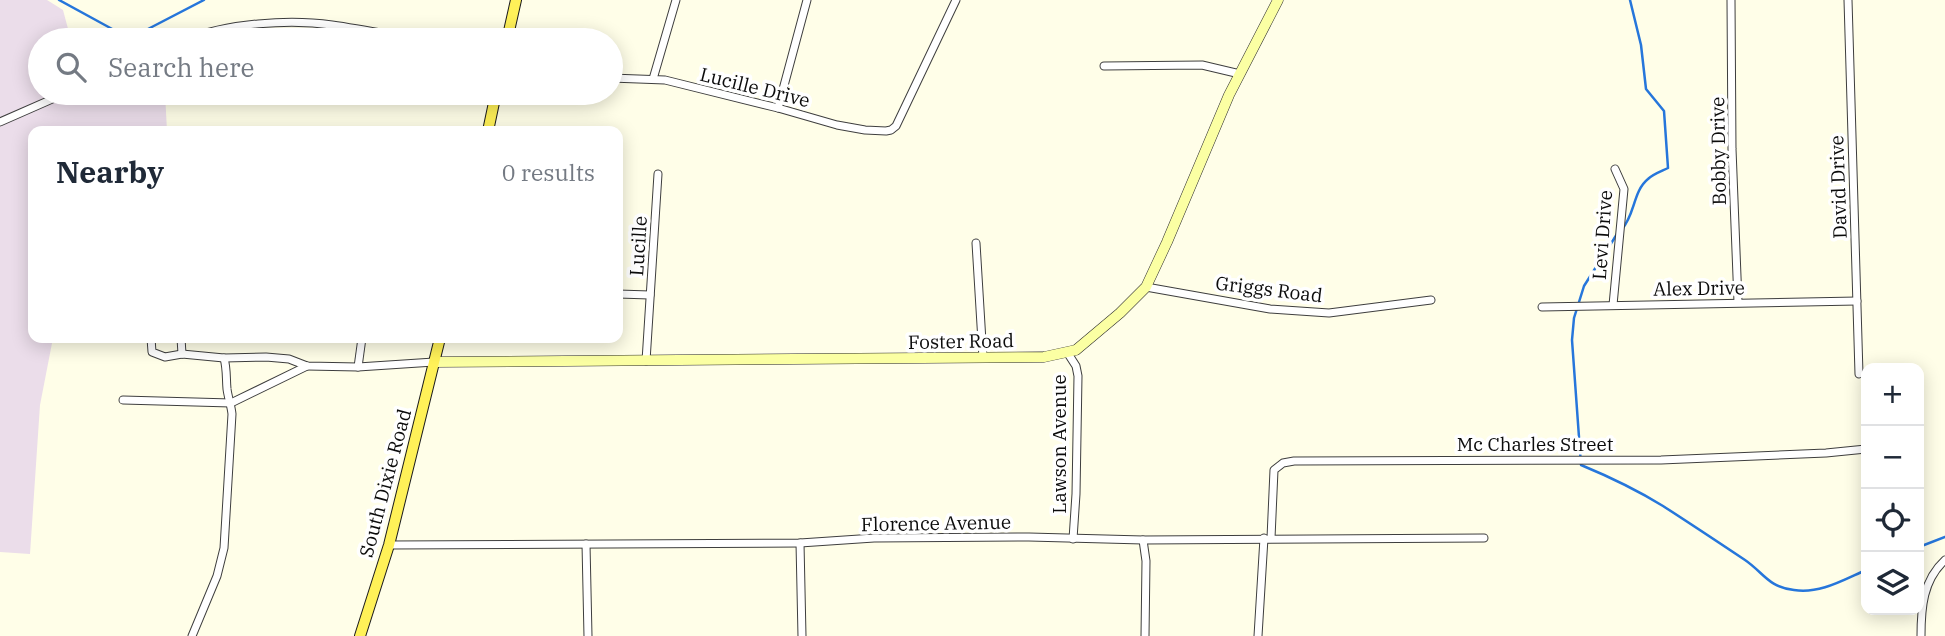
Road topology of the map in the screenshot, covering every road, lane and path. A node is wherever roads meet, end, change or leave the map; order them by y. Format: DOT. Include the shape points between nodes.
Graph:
graph roads {
  1 [pos="516,0"];
  2 [pos="676,0"];
  3 [pos="807,0"];
  4 [pos="956,0"];
  5 [pos="1278,0"];
  6 [pos="1731,0"];
  7 [pos="1848,0"];
  8 [pos="233,28"];
  9 [pos="352,28"];
  10 [pos="510,28"];
  11 [pos="1104,66"];
  12 [pos="1240,74"];
  13 [pos="623,78"];
  14 [pos="653,79"];
  15 [pos="39,105"];
  16 [pos="493,105"];
  17 [pos="778,108"];
  18 [pos="0,122"];
  19 [pos="489,126"];
  20 [pos="1615,169"];
  21 [pos="658,174"];
  22 [pos="976,243"];
  23 [pos="1146,287"];
  24 [pos="623,294"];
  25 [pos="650,295"];
  26 [pos="1431,300"];
  27 [pos="1857,301"];
  28 [pos="1738,302"];
  29 [pos="1613,305"];
  30 [pos="1542,307"];
  31 [pos="151,343"];
  32 [pos="181,343"];
  33 [pos="361,343"];
  34 [pos="439,343"];
  35 [pos="1067,352"];
  36 [pos="182,354"];
  37 [pos="224,358"];
  38 [pos="983,358"];
  39 [pos="646,361"];
  40 [pos="435,362"];
  41 [pos="307,366"];
  42 [pos="358,367"];
  43 [pos="1859,374"];
  44 [pos="123,400"];
  45 [pos="231,403"];
  46 [pos="1861,450"];
  47 [pos="1267,538"];
  48 [pos="1484,538"];
  49 [pos="1073,539"];
  50 [pos="1143,540"];
  51 [pos="800,543"];
  52 [pos="586,544"];
  53 [pos="389,545"];
  54 [pos="1943,561"];
  55 [pos="192,636"];
  56 [pos="360,636"];
  57 [pos="588,636"];
  58 [pos="802,636"];
  59 [pos="1145,636"];
  60 [pos="1258,636"];
  61 [pos="1921,636"];
  1 -- 10 [label="main road"];
  2 -- 14 [label="street"];
  3 -- 17 [label="street"];
  4 -- 17 [label="street, Lucille Drive" via="891,130 837,125"];
  5 -- 12 [label="street, Foster Road"];
  6 -- 28 [label="street, Bobby Drive"];
  7 -- 27 [label="street, David Drive"];
  8 -- 9 [label="street" via="297,23"];
  11 -- 12 [label="street" via="1202,65"];
  12 -- 23 [label="street, Foster Road"];
  13 -- 14 [label="street, Lucille Drive"];
  14 -- 17 [label="street, Lucille Drive"];
  15 -- 18 [label="street"];
  16 -- 19 [label="main road"];
  20 -- 29 [label="street, Levi Drive" via="1624,189"];
  21 -- 25 [label="street, Lucille"];
  22 -- 38 [label="street"];
  23 -- 26 [label="street, Griggs Road" via="1270,309 1329,313"];
  23 -- 35 [label="street, Foster Road" via="1084,344"];
  24 -- 25 [label="street"];
  25 -- 39 [label="street, Lucille"];
  27 -- 28 [label="street, Alex Drive"];
  27 -- 43 [label="street, David Drive"];
  28 -- 29 [label="street, Alex Drive"];
  29 -- 30 [label="street, Alex Drive"];
  31 -- 36 [label="street" via="152,352 164,357"];
  32 -- 36 [label="street"];
  33 -- 42 [label="street"];
  34 -- 40 [label="main road, South Dixie Road"];
  35 -- 38 [label="street, Foster Road" via="1044,358"];
  35 -- 49 [label="street, Lawson Avenue" via="1078,376"];
  36 -- 37 [label="street"];
  37 -- 41 [label="street" via="289,359"];
  37 -- 45 [label="street"];
  38 -- 39 [label="street, Foster Road"];
  39 -- 40 [label="street, Foster Road"];
  40 -- 42 [label="street"];
  40 -- 53 [label="main road, South Dixie Road"];
  41 -- 42 [label="street"];
  41 -- 45 [label="street"];
  44 -- 45 [label="street"];
  45 -- 55 [label="street" via="224,548"];
  46 -- 47 [label="street, Mc Charles Street" via="1661,460 1294,461 1274,470"];
  47 -- 48 [label="street, Florence Avenue"];
  47 -- 50 [label="street, Florence Avenue"];
  47 -- 60 [label="street"];
  49 -- 50 [label="street, Florence Avenue"];
  49 -- 51 [label="street, Florence Avenue" via="874,538"];
  50 -- 59 [label="street"];
  51 -- 52 [label="street, Florence Avenue"];
  51 -- 58 [label="street"];
  52 -- 53 [label="street, Florence Avenue"];
  52 -- 57 [label="street"];
  53 -- 56 [label="main road, South Dixie Road"];
  54 -- 61 [label="street" via="1929,579 1921,609"];
}
